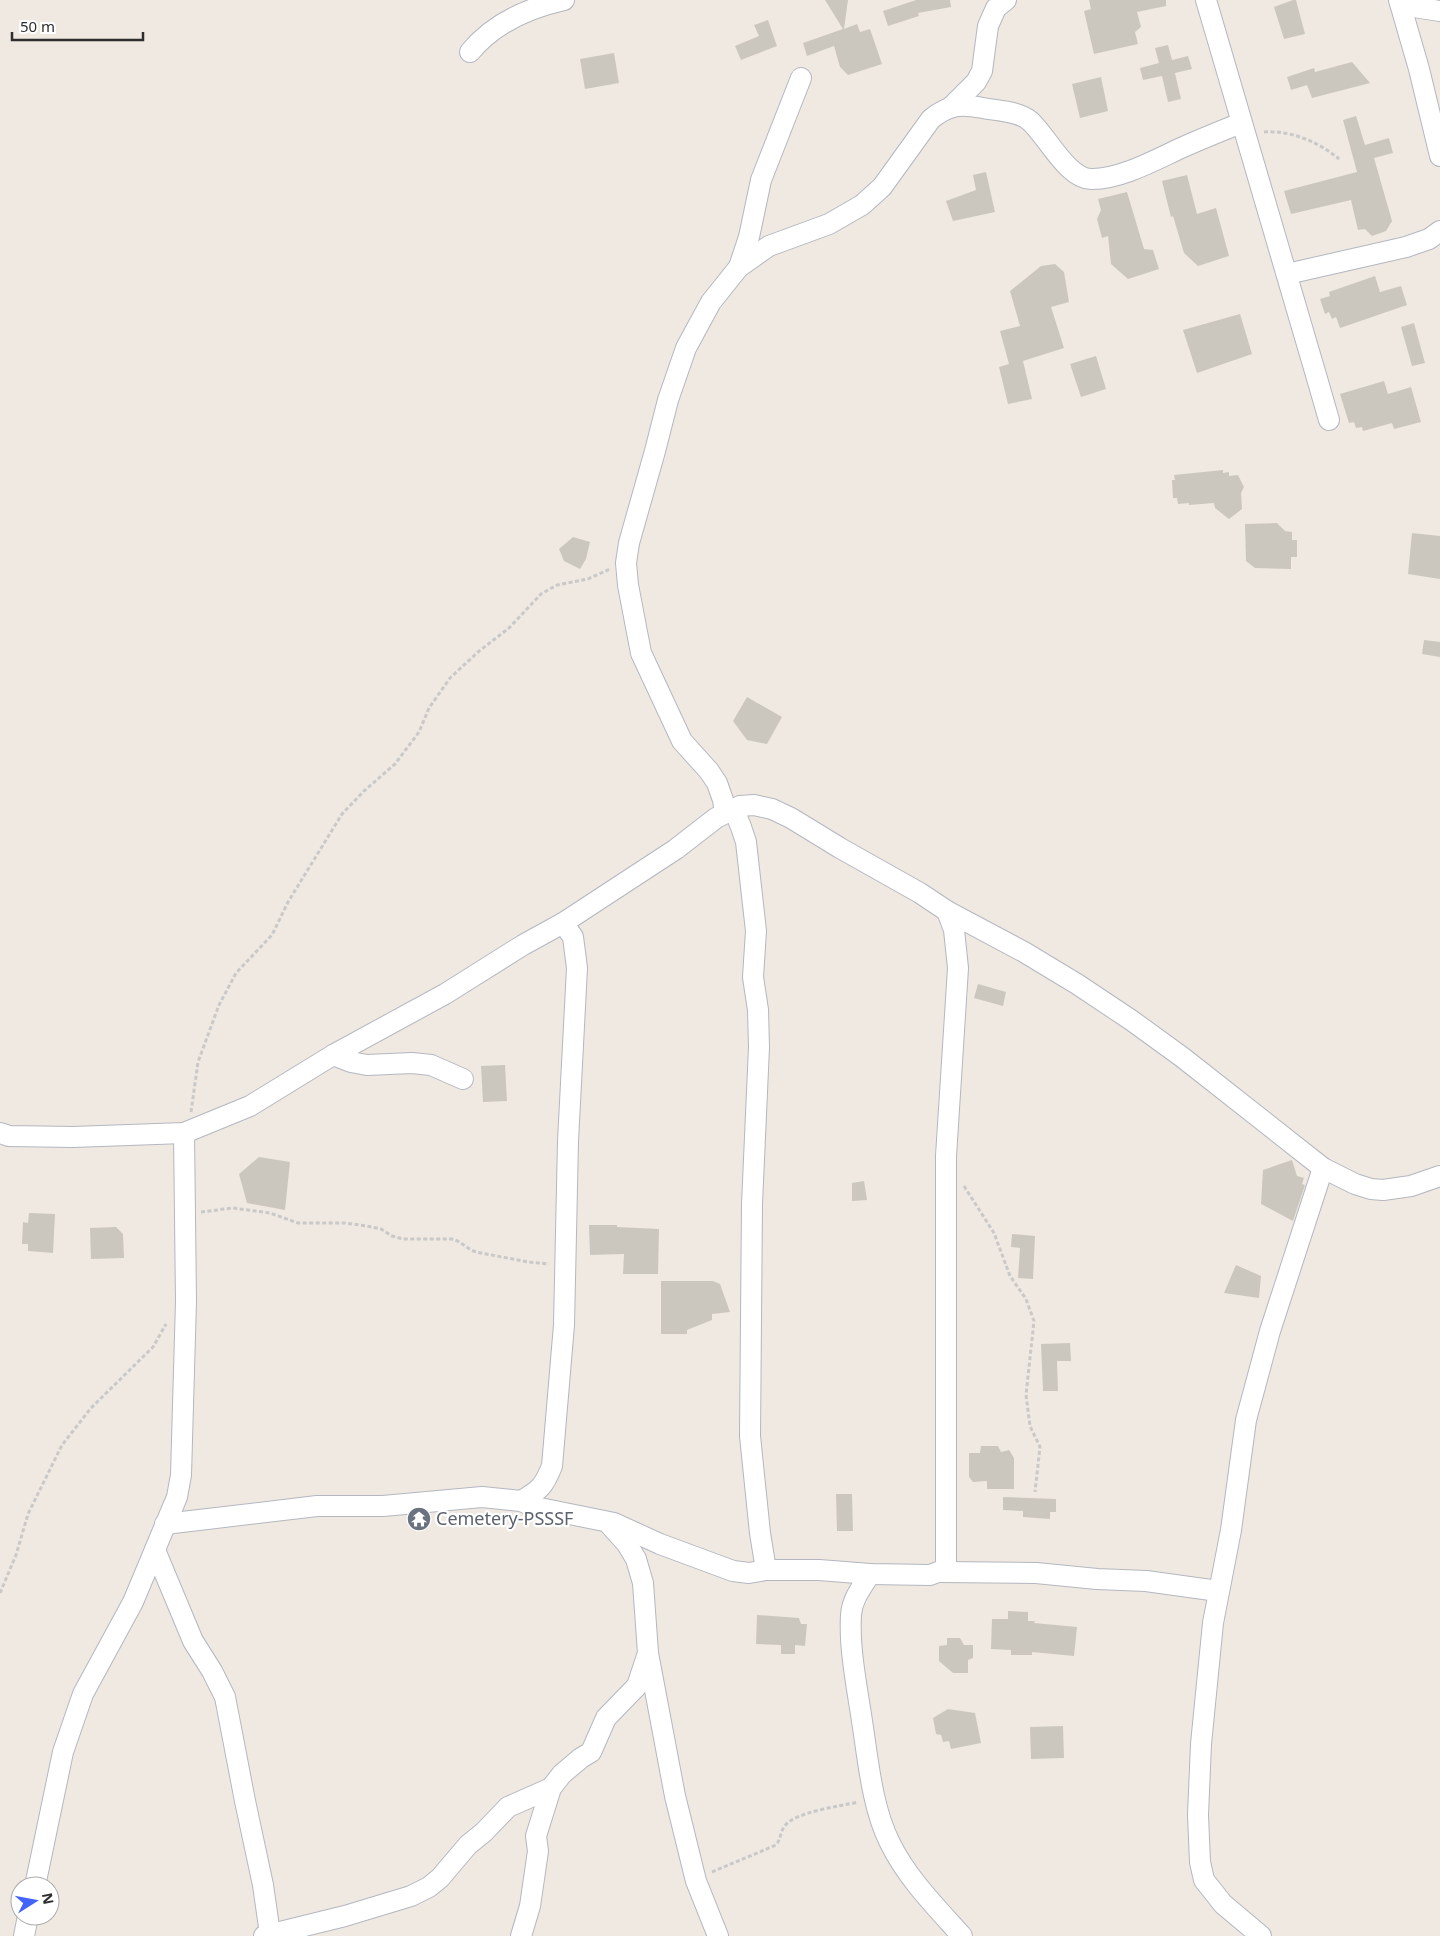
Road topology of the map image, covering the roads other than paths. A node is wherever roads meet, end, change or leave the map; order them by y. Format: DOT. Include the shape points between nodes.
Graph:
graph roads {
  1 [pos="564,0"];
  2 [pos="1006,0"];
  3 [pos="1206,0"];
  4 [pos="1400,2"];
  5 [pos="1440,11"];
  6 [pos="470,52"];
  7 [pos="801,78"];
  8 [pos="952,106"];
  9 [pos="1242,128"];
  10 [pos="1440,156"];
  11 [pos="1440,231"];
  12 [pos="740,267"];
  13 [pos="1287,274"];
  14 [pos="1329,420"];
  15 [pos="727,812"];
  16 [pos="947,911"];
  17 [pos="563,923"];
  18 [pos="333,1055"];
  19 [pos="463,1079"];
  20 [pos="190,1131"];
  21 [pos="0,1133"];
  22 [pos="1323,1168"];
  23 [pos="1440,1176"];
  24 [pos="522,1501"];
  25 [pos="607,1522"];
  26 [pos="165,1524"];
  27 [pos="155,1550"];
  28 [pos="766,1570"];
  29 [pos="941,1572"];
  30 [pos="870,1574"];
  31 [pos="1218,1591"];
  32 [pos="648,1653"];
  33 [pos="552,1788"];
  34 [pos="37,1876"];
  35 [pos="267,1935"];
  36 [pos="521,1936"];
  37 [pos="718,1936"];
  38 [pos="962,1936"];
  39 [pos="1261,1936"];
  1 -- 6 [label="street" via="527,10 481,39"];
  2 -- 8 [label="street" via="996,8 988,26 982,71 976,82"];
  3 -- 9 [label="street"];
  4 -- 5 [label="street"];
  4 -- 10 [label="street"];
  7 -- 12 [label="street" via="761,180"];
  8 -- 9 [label="street" via="963,104 1029,120 1068,166 1081,177 1091,179 1128,171"];
  8 -- 12 [label="street" via="931,119 888,179 862,205 829,224 769,246"];
  9 -- 13 [label="street"];
  11 -- 13 [label="street" via="1429,239 1406,246"];
  12 -- 15 [label="street" via="711,302 686,348 668,400 626,563 641,653 682,741 717,783"];
  13 -- 14 [label="street"];
  15 -- 16 [label="street" via="740,806 763,806 791,818"];
  15 -- 17 [label="street"];
  15 -- 28 [label="street" via="737,817 746,842 756,931 753,977 758,1010 758,1047 752,1204 750,1436"];
  16 -- 22 [label="street" via="1024,952 1132,1020"];
  16 -- 29 [label="street" via="954,930 958,968 946,1156 946,1564"];
  17 -- 18 [label="street" via="445,994"];
  17 -- 24 [label="street" via="573,937 577,968 568,1131 564,1325 552,1466 546,1482"];
  18 -- 19 [label="street" via="367,1065 431,1065"];
  18 -- 20 [label="street" via="250,1106"];
  20 -- 21 [label="street" via="72,1137"];
  20 -- 26 [label="street" via="185,1215 181,1475 177,1497"];
  22 -- 23 [label="street" via="1355,1184 1383,1190 1411,1186"];
  22 -- 31 [label="street" via="1270,1331 1246,1420 1231,1530"];
  24 -- 25 [label="street" via="535,1507"];
  24 -- 26 [label="street" via="482,1497 383,1506 317,1506"];
  25 -- 28 [label="street" via="733,1571"];
  25 -- 32 [label="street" via="636,1559 643,1583"];
  26 -- 27 [label="street"];
  27 -- 34 [label="street" via="134,1602 83,1694 74,1718 62,1752"];
  27 -- 35 [label="street" via="193,1640 226,1697 264,1885"];
  28 -- 30 [label="street"];
  29 -- 30 [label="street"];
  29 -- 31 [label="street" via="1036,1573 1166,1583"];
  30 -- 38 [label="street" via="855,1599 852,1614 854,1672 884,1830 917,1884"];
  31 -- 39 [label="street" via="1201,1744 1200,1862 1210,1890"];
  32 -- 33 [label="street" via="637,1686 606,1718 591,1752 562,1774"];
  32 -- 37 [label="street" via="675,1796 696,1881"];
  33 -- 35 [label="street" via="508,1807 429,1887 411,1896 345,1916"];
  33 -- 36 [label="street" via="536,1836 538,1852 530,1906"];
}
